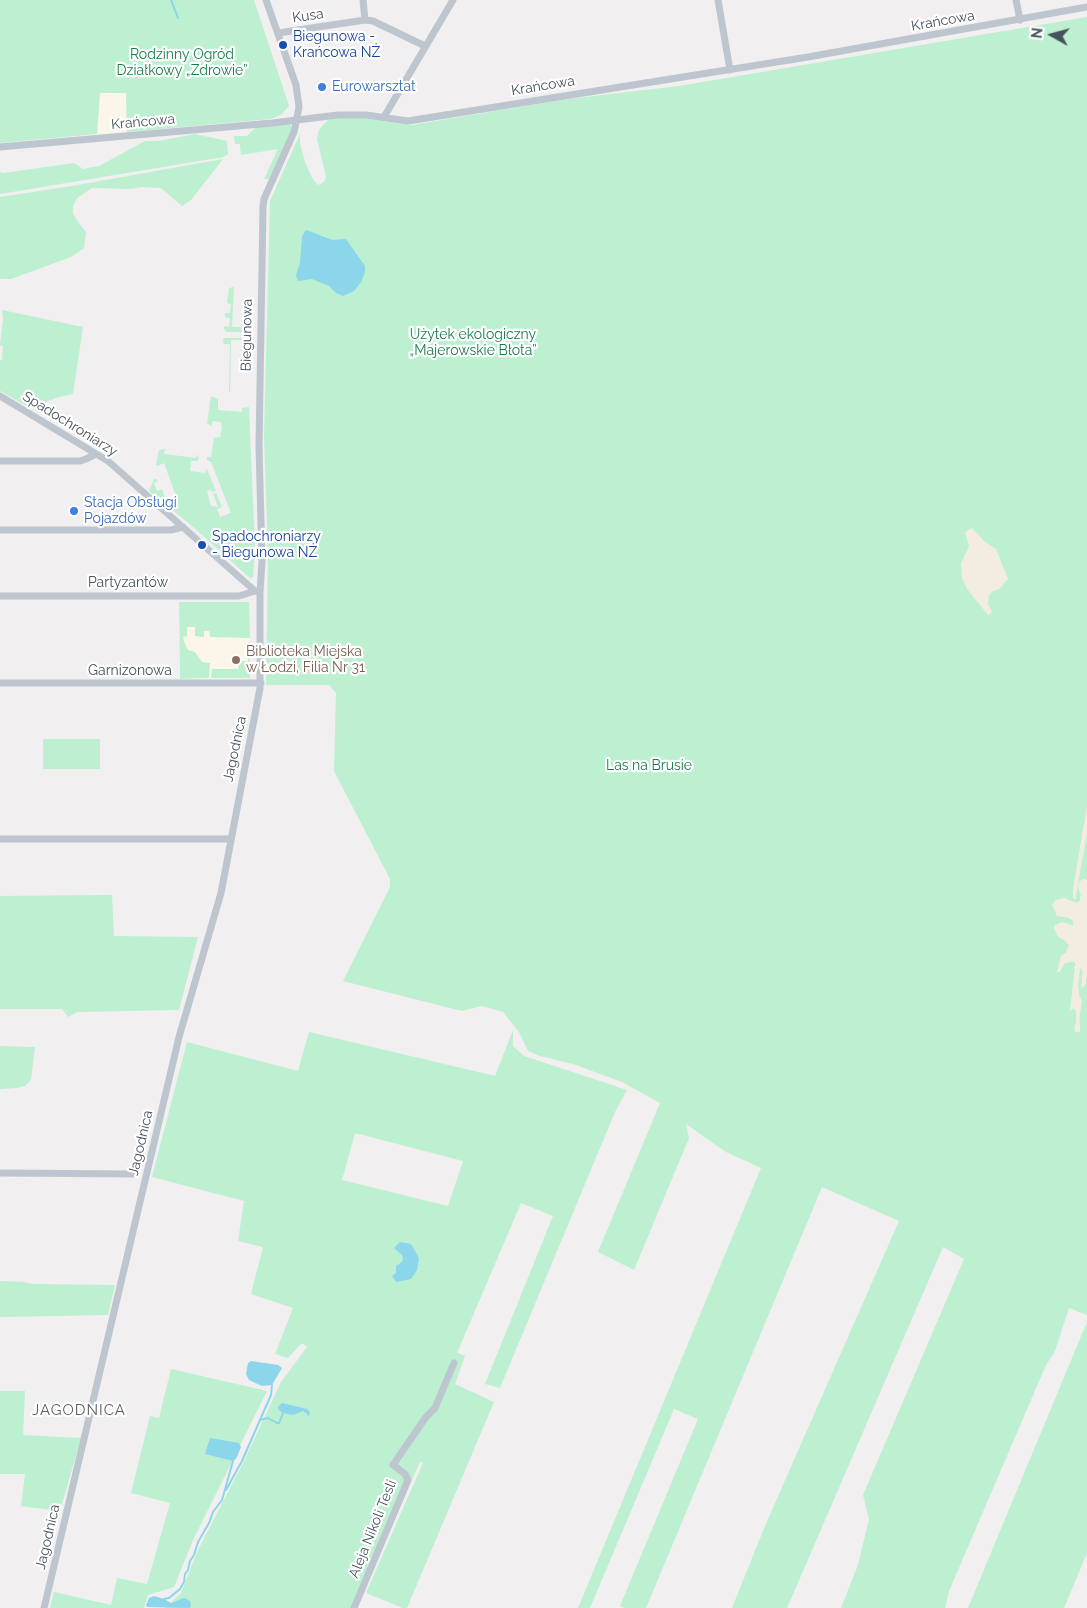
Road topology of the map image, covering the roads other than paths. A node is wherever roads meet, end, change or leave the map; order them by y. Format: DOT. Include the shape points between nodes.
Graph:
graph roads {
  1 [pos="266,0"];
  2 [pos="363,0"];
  3 [pos="453,0"];
  4 [pos="718,0"];
  5 [pos="1016,0"];
  6 [pos="1087,7"];
  7 [pos="365,20"];
  8 [pos="1020,20"];
  9 [pos="278,33"];
  10 [pos="425,46"];
  11 [pos="730,70"];
  12 [pos="384,117"];
  13 [pos="298,120"];
  14 [pos="0,147"];
  15 [pos="0,396"];
  16 [pos="96,454"];
  17 [pos="0,461"];
  18 [pos="183,527"];
  19 [pos="0,530"];
  20 [pos="258,592"];
  21 [pos="0,596"];
  22 [pos="0,683"];
  23 [pos="261,683"];
  24 [pos="0,839"];
  25 [pos="230,840"];
  26 [pos="0,1173"];
  27 [pos="133,1174"];
  28 [pos="454,1363"];
  29 [pos="44,1608"];
  30 [pos="354,1608"];
  1 -- 9 [label="street, Biegunowa"];
  2 -- 7 [label="street"];
  3 -- 10 [label="street"];
  4 -- 11 [label="street"];
  5 -- 8 [label="street"];
  6 -- 8 [label="street, Krańcowa"];
  7 -- 9 [label="street, Kusa"];
  7 -- 10 [label="street, Kusa" via="380,23"];
  8 -- 11 [label="street, Krańcowa"];
  9 -- 13 [label="street, Biegunowa" via="296,84"];
  10 -- 12 [label="street"];
  11 -- 12 [label="street, Krańcowa" via="408,121"];
  12 -- 13 [label="street, Krańcowa" via="346,115"];
  13 -- 14 [label="street, Krańcowa"];
  13 -- 20 [label="street, Biegunowa" via="262,207 258,446 262,544"];
  15 -- 16 [label="street, Spadochroniarzy"];
  16 -- 17 [label="street" via="80,461"];
  16 -- 18 [label="street, Spadochroniarzy" via="113,465"];
  18 -- 19 [label="street" via="171,530"];
  18 -- 20 [label="street, Spadochroniarzy"];
  20 -- 21 [label="street, Partyzantów" via="239,596"];
  20 -- 23 [label="street, Biegunowa"];
  22 -- 23 [label="street, Garnizonowa"];
  23 -- 25 [label="street, Jagodnica"];
  24 -- 25 [label="street"];
  25 -- 29 [label="street, Jagodnica" via="217,909 179,1037"];
  26 -- 27 [label="street"];
  28 -- 30 [label="street, Aleja Nikoli Tesli" via="435,1408 392,1466 405,1474 408,1480"];
}
